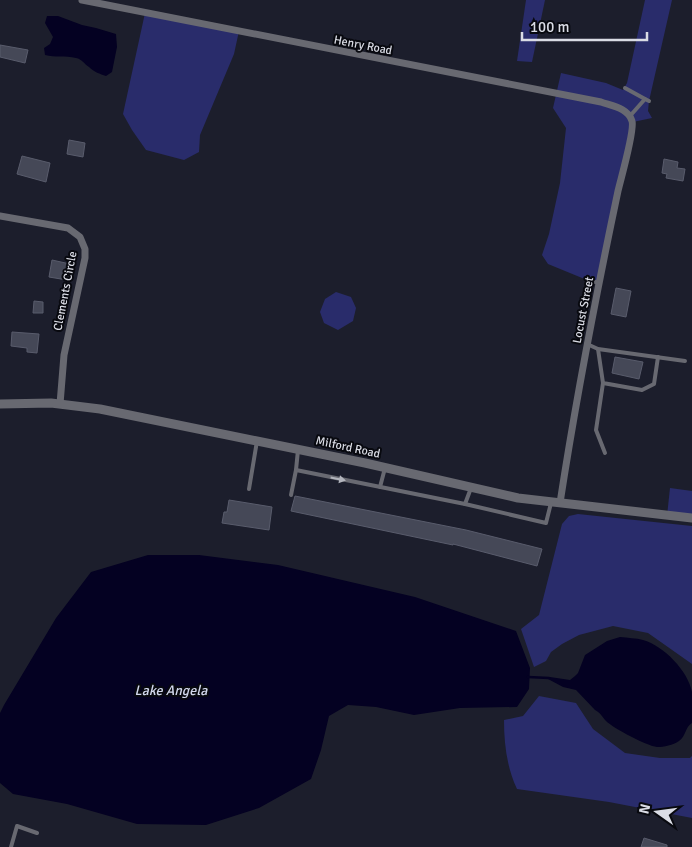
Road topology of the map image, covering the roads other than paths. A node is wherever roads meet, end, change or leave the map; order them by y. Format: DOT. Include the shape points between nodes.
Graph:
graph roads {
  1 [pos="82,0"];
  2 [pos="624,88"];
  3 [pos="631,119"];
  4 [pos="0,216"];
  5 [pos="587,280"];
  6 [pos="599,283"];
  7 [pos="587,344"];
  8 [pos="598,349"];
  9 [pos="658,357"];
  10 [pos="685,361"];
  11 [pos="603,383"];
  12 [pos="0,404"];
  13 [pos="60,404"];
  14 [pos="257,441"];
  15 [pos="298,450"];
  16 [pos="605,453"];
  17 [pos="385,468"];
  18 [pos="296,470"];
  19 [pos="380,487"];
  20 [pos="471,487"];
  21 [pos="249,489"];
  22 [pos="291,495"];
  23 [pos="555,503"];
  24 [pos="465,504"];
  25 [pos="692,518"];
  26 [pos="37,833"];
  27 [pos="11,847"];
  1 -- 3 [label="street, Henry Road" via="601,102 618,108"];
  2 -- 3 [label="lane" via="647,100"];
  3 -- 6 [label="street, Locust Street" via="630,141"];
  4 -- 13 [label="street, Clements Circle" via="68,228 83,242 85,258 64,355"];
  5 -- 6 [label="lane"];
  6 -- 7 [label="street, Locust Street"];
  7 -- 8 [label="lane"];
  7 -- 23 [label="street, Locust Street"];
  8 -- 9 [label="lane"];
  8 -- 11 [label="lane"];
  9 -- 10 [label="lane"];
  9 -- 11 [label="lane" via="654,384 642,390"];
  11 -- 16 [label="lane" via="596,430"];
  12 -- 13 [label="street, Milford Road"];
  13 -- 14 [label="street, Milford Road"];
  14 -- 15 [label="street, Milford Road"];
  14 -- 21 [label="lane"];
  15 -- 17 [label="street, Milford Road"];
  15 -- 18 [label="lane"];
  17 -- 19 [label="lane"];
  17 -- 20 [label="street, Milford Road"];
  18 -- 19 [label="lane, one-way"];
  18 -- 22 [label="lane"];
  19 -- 24 [label="lane"];
  20 -- 23 [label="street, Milford Road"];
  20 -- 24 [label="lane"];
  23 -- 24 [label="lane" via="546,523"];
  23 -- 25 [label="street, Milford Road"];
  26 -- 27 [label="lane" via="17,826"];
}
